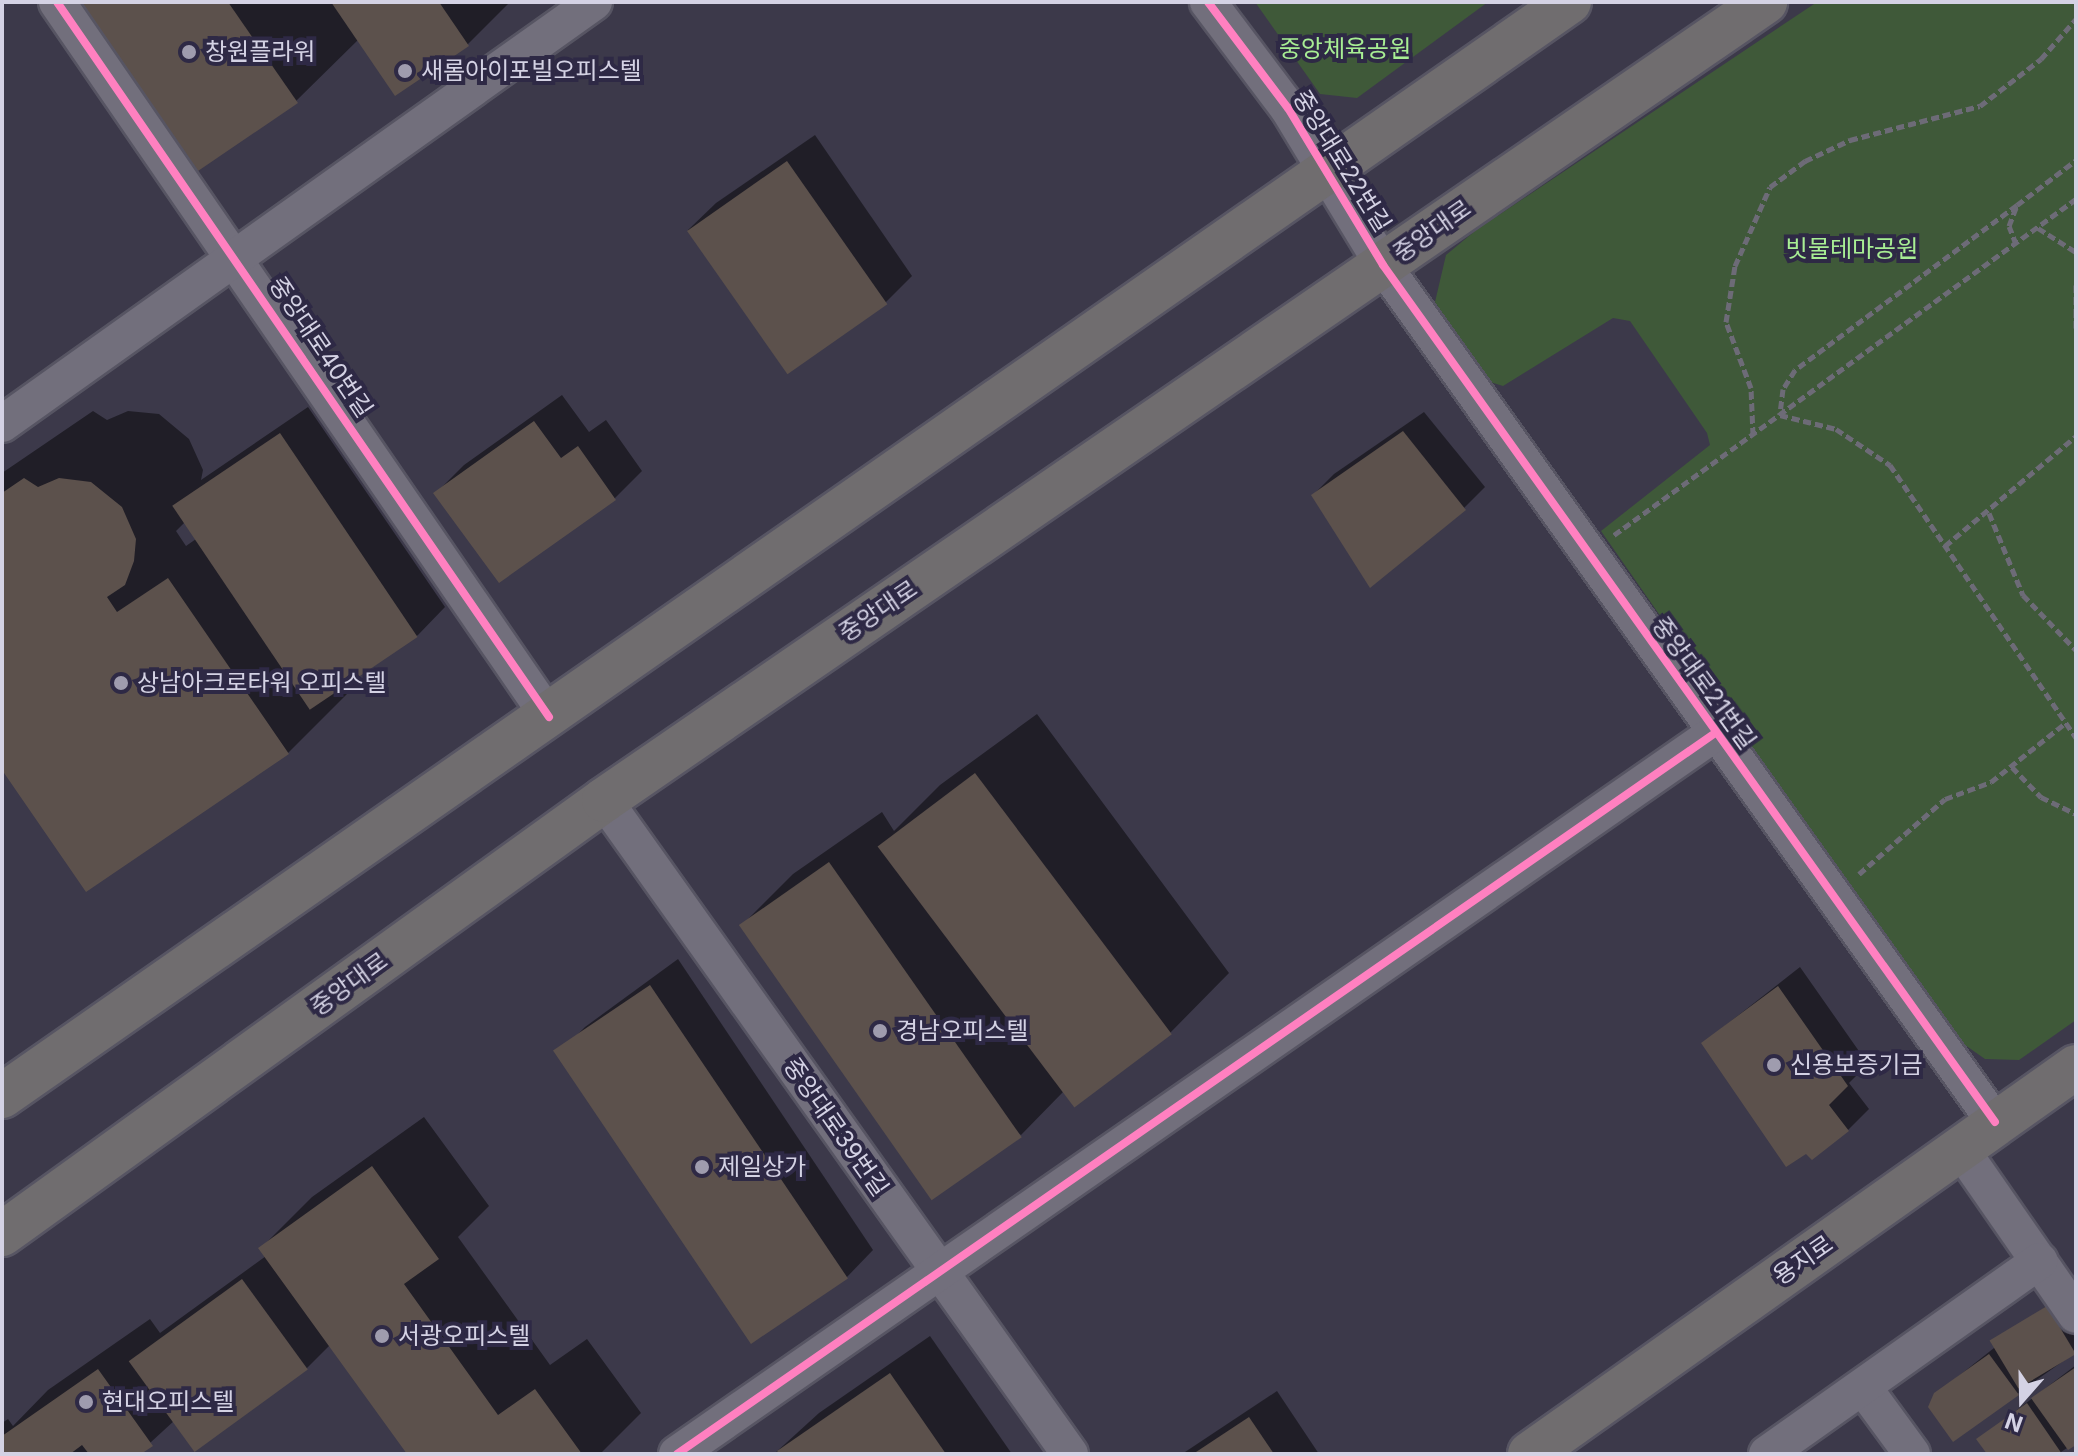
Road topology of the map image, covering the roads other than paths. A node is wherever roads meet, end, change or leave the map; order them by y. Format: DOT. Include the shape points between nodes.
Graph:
graph roads {
  1 [pos="57,2"];
  2 [pos="594,2"];
  3 [pos="1208,2"];
  4 [pos="1569,2"];
  5 [pos="1765,2"];
  6 [pos="1329,174"];
  7 [pos="236,259"];
  8 [pos="1383,265"];
  9 [pos="2,424"];
  10 [pos="549,717"];
  11 [pos="1715,733"];
  12 [pos="604,800"];
  13 [pos="2076,1067"];
  14 [pos="2,1096"];
  15 [pos="1995,1122"];
  16 [pos="1960,1148"];
  17 [pos="2,1234"];
  18 [pos="2040,1261"];
  19 [pos="939,1272"];
  20 [pos="2076,1315"];
  21 [pos="1863,1387"];
  22 [pos="677,1454"];
  23 [pos="1070,1454"];
  24 [pos="1530,1454"];
  25 [pos="1767,1454"];
  26 [pos="1912,1454"];
  1 -- 7 [label="street, 중앙대로40번길"];
  2 -- 7 [label="street"];
  3 -- 6 [label="street, 중앙대로22번길" via="1288,108"];
  4 -- 6 [label="main road"];
  5 -- 8 [label="main road, 중앙대로"];
  6 -- 8 [label="street, 중앙대로22번길"];
  6 -- 10 [label="main road"];
  7 -- 9 [label="street"];
  7 -- 10 [label="street, 중앙대로40번길"];
  8 -- 11 [label="street, 중앙대로21번길"];
  8 -- 12 [label="main road, 중앙대로"];
  10 -- 14 [label="main road"];
  11 -- 15 [label="street, 중앙대로21번길"];
  11 -- 19 [label="street"];
  12 -- 17 [label="main road, 중앙대로"];
  12 -- 19 [label="street, 중앙대로39번길"];
  13 -- 15 [label="main road, 용지로"];
  15 -- 16 [label="main road, 용지로"];
  16 -- 18 [label="street"];
  16 -- 24 [label="main road, 용지로"];
  18 -- 20 [label="street"];
  18 -- 21 [label="street"];
  19 -- 22 [label="street"];
  19 -- 23 [label="street, 중앙대로39번길"];
  21 -- 25 [label="street"];
  21 -- 26 [label="street"];
}
